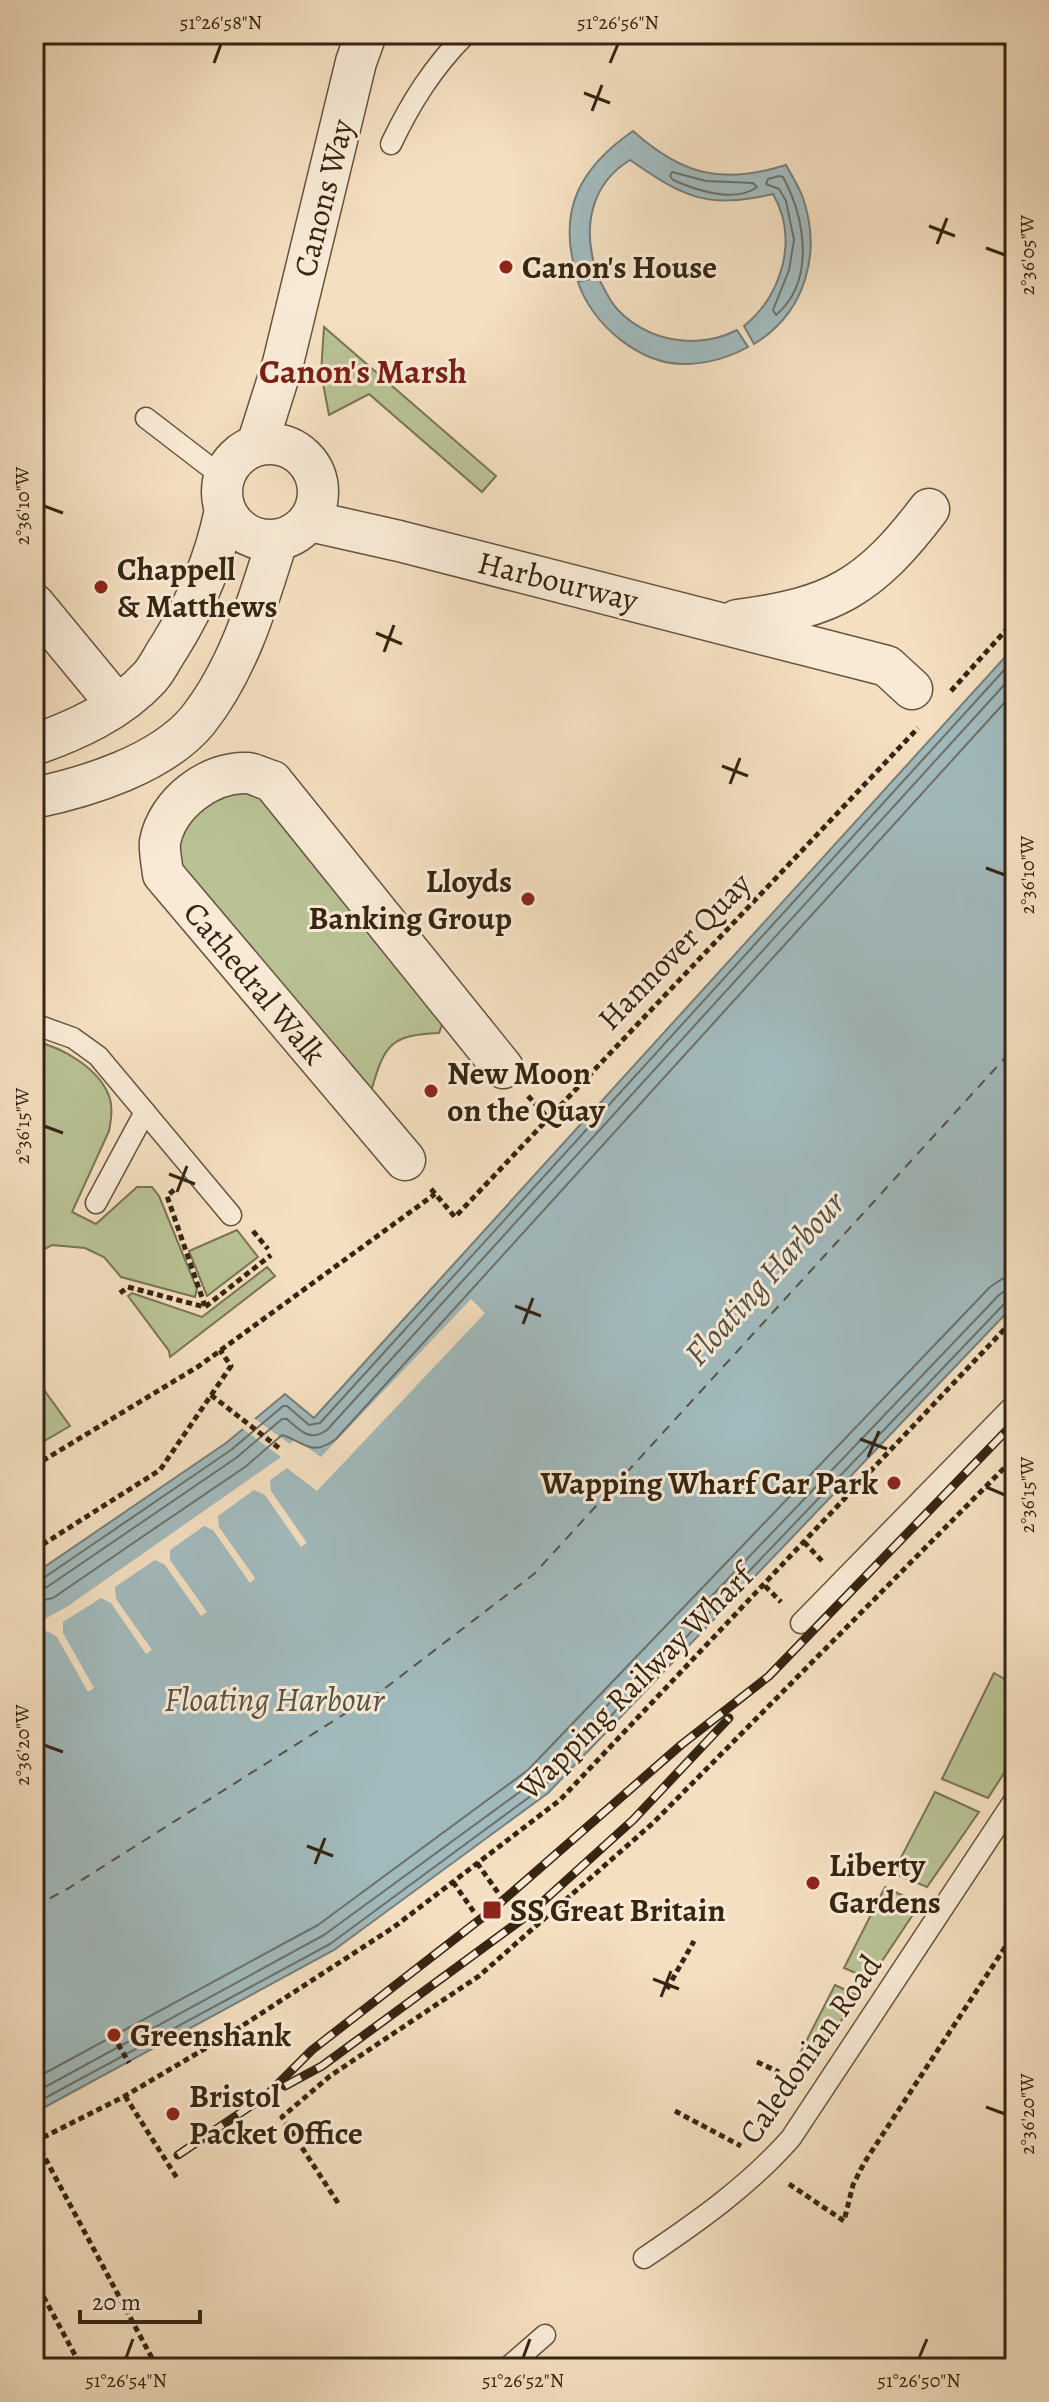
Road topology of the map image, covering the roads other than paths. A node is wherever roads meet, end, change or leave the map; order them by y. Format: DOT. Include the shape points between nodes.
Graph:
graph roads {
  1 [pos="366,34"];
  2 [pos="466,34"];
  3 [pos="391,144"];
  4 [pos="146,418"];
  5 [pos="273,446"];
  6 [pos="224,494"];
  7 [pos="929,509"];
  8 [pos="302,516"];
  9 [pos="34,604"];
  10 [pos="717,622"];
  11 [pos="105,690"];
  12 [pos="926,704"];
  13 [pos="34,745"];
  14 [pos="34,798"];
  15 [pos="34,1024"];
  16 [pos="503,1068"];
  17 [pos="145,1112"];
  18 [pos="405,1160"];
  19 [pos="96,1203"];
  20 [pos="239,1219"];
  21 [pos="1015,1404"];
  22 [pos="801,1623"];
  23 [pos="1015,1799"];
  24 [pos="644,2258"];
  25 [pos="545,2335"];
  26 [pos="507,2368"];
  1 -- 5 [label="street, Canons Way" via="283,363"];
  2 -- 3 [label="lane" via="440,60"];
  4 -- 6 [label="lane"];
  5 -- 6 [label="street" via="236,458"];
  5 -- 8 [label="street" via="304,456 313,469"];
  6 -- 8 [label="street" via="234,524 261,540"];
  6 -- 13 [label="street" via="218,542 193,609 151,676 78,728"];
  7 -- 10 [label="street, Harbourway" via="877,567 827,601"];
  8 -- 10 [label="street, Harbourway"];
  8 -- 14 [label="street" via="231,669 197,721 158,754 120,772"];
  9 -- 11 [label="street"];
  10 -- 12 [label="street, Harbourway" via="887,666"];
  15 -- 17 [label="lane" via="87,1047"];
  16 -- 18 [label="street, Cathedral Walk" via="272,781 249,773 182,782 160,844 163,874"];
  17 -- 19 [label="lane"];
  17 -- 20 [label="lane"];
  21 -- 22 [label="lane"];
  23 -- 24 [label="lane, Caledonian Road" via="791,2138 764,2168"];
  25 -- 26 [label="lane"];
}
